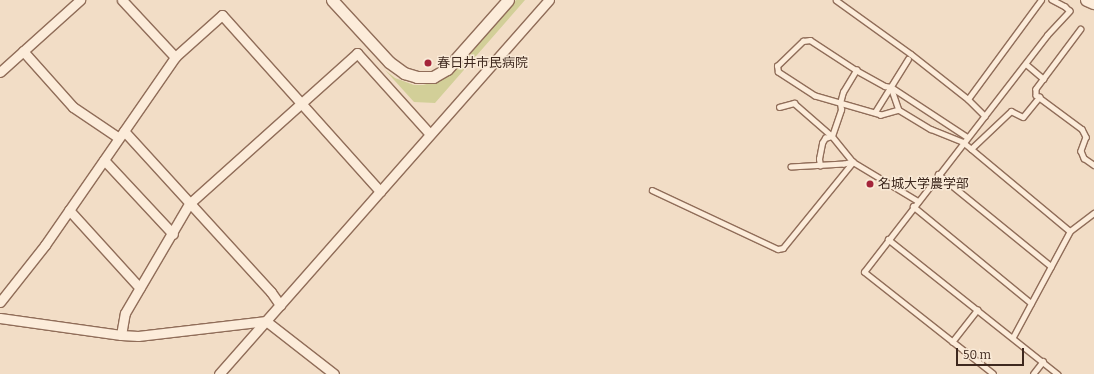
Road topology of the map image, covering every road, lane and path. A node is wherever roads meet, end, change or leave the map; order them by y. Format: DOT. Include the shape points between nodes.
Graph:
graph roads {
  1 [pos="80,0"];
  2 [pos="122,0"];
  3 [pos="332,0"];
  4 [pos="508,0"];
  5 [pos="549,0"];
  6 [pos="836,0"];
  7 [pos="1041,0"];
  8 [pos="1052,0"];
  9 [pos="1087,0"];
  10 [pos="1094,3"];
  11 [pos="1082,29"];
  12 [pos="23,51"];
  13 [pos="175,57"];
  14 [pos="908,59"];
  15 [pos="1026,64"];
  16 [pos="856,70"];
  17 [pos="0,72"];
  18 [pos="1044,78"];
  19 [pos="891,87"];
  20 [pos="1039,97"];
  21 [pos="968,99"];
  22 [pos="302,103"];
  23 [pos="840,103"];
  24 [pos="779,107"];
  25 [pos="899,110"];
  26 [pos="875,112"];
  27 [pos="984,116"];
  28 [pos="122,134"];
  29 [pos="430,134"];
  30 [pos="832,136"];
  31 [pos="967,137"];
  32 [pos="963,142"];
  33 [pos="971,149"];
  34 [pos="104,160"];
  35 [pos="853,162"];
  36 [pos="1094,165"];
  37 [pos="820,166"];
  38 [pos="791,167"];
  39 [pos="938,174"];
  40 [pos="652,190"];
  41 [pos="380,191"];
  42 [pos="918,201"];
  43 [pos="189,204"];
  44 [pos="913,206"];
  45 [pos="69,210"];
  46 [pos="1094,214"];
  47 [pos="1070,231"];
  48 [pos="173,234"];
  49 [pos="888,239"];
  50 [pos="1051,266"];
  51 [pos="140,288"];
  52 [pos="0,302"];
  53 [pos="1031,303"];
  54 [pos="280,305"];
  55 [pos="977,310"];
  56 [pos="0,318"];
  57 [pos="266,321"];
  58 [pos="121,335"];
  59 [pos="1013,338"];
  60 [pos="952,342"];
  61 [pos="1043,361"];
  62 [pos="219,374"];
  63 [pos="334,374"];
  64 [pos="993,374"];
  65 [pos="1033,374"];
  66 [pos="1058,374"];
  1 -- 12 [label="street"];
  2 -- 13 [label="street"];
  3 -- 4 [label="street" via="389,62 404,73 417,77 433,77 447,69"];
  5 -- 29 [label="street"];
  6 -- 21 [label="lane"];
  7 -- 21 [label="lane"];
  8 -- 15 [label="lane" via="1065,6 1069,11"];
  9 -- 10 [label="main road"];
  11 -- 18 [label="lane"];
  12 -- 17 [label="street"];
  12 -- 28 [label="street" via="73,107"];
  13 -- 22 [label="street" via="222,15"];
  13 -- 28 [label="street"];
  14 -- 19 [label="lane"];
  15 -- 18 [label="lane"];
  15 -- 27 [label="lane"];
  16 -- 19 [label="lane"];
  16 -- 23 [label="lane"];
  16 -- 23 [label="lane" via="810,40 804,41 778,66 778,72 793,84 815,96"];
  18 -- 20 [label="lane" via="1036,89 1036,95"];
  19 -- 25 [label="lane"];
  19 -- 26 [label="lane"];
  19 -- 31 [label="lane"];
  20 -- 33 [label="lane" via="1023,117 1011,111"];
  20 -- 36 [label="lane" via="1082,129 1086,138 1081,151 1084,158"];
  21 -- 27 [label="lane"];
  22 -- 29 [label="street" via="357,53"];
  22 -- 41 [label="street"];
  22 -- 43 [label="street"];
  23 -- 26 [label="lane"];
  23 -- 30 [label="lane" via="841,110"];
  24 -- 30 [label="lane" via="794,103"];
  25 -- 26 [label="lane" via="882,115"];
  25 -- 32 [label="lane" via="931,129"];
  27 -- 31 [label="lane"];
  28 -- 34 [label="street"];
  28 -- 43 [label="street"];
  29 -- 41 [label="street"];
  30 -- 35 [label="lane"];
  30 -- 37 [label="lane" via="825,138 822,144"];
  31 -- 32 [label="lane"];
  32 -- 33 [label="lane"];
  32 -- 39 [label="lane"];
  33 -- 47 [label="lane"];
  34 -- 45 [label="street"];
  34 -- 48 [label="street"];
  35 -- 37 [label="lane"];
  35 -- 40 [label="lane" via="783,248 778,249"];
  35 -- 42 [label="lane"];
  37 -- 38 [label="lane"];
  39 -- 42 [label="lane"];
  39 -- 50 [label="lane"];
  41 -- 54 [label="street"];
  42 -- 44 [label="lane"];
  43 -- 48 [label="street"];
  43 -- 54 [label="street" via="271,292"];
  44 -- 49 [label="lane"];
  44 -- 53 [label="lane"];
  45 -- 51 [label="street"];
  45 -- 52 [label="street"];
  46 -- 47 [label="lane"];
  47 -- 50 [label="lane"];
  48 -- 51 [label="street"];
  49 -- 55 [label="lane"];
  49 -- 60 [label="lane" via="864,272"];
  50 -- 53 [label="lane"];
  51 -- 58 [label="street" via="125,313"];
  53 -- 59 [label="lane"];
  54 -- 57 [label="street"];
  55 -- 59 [label="lane"];
  55 -- 60 [label="lane"];
  56 -- 58 [label="street"];
  57 -- 58 [label="street" via="138,336"];
  57 -- 62 [label="street"];
  57 -- 63 [label="street"];
  59 -- 61 [label="lane"];
  60 -- 64 [label="lane"];
  61 -- 65 [label="lane"];
  61 -- 66 [label="lane"];
}
